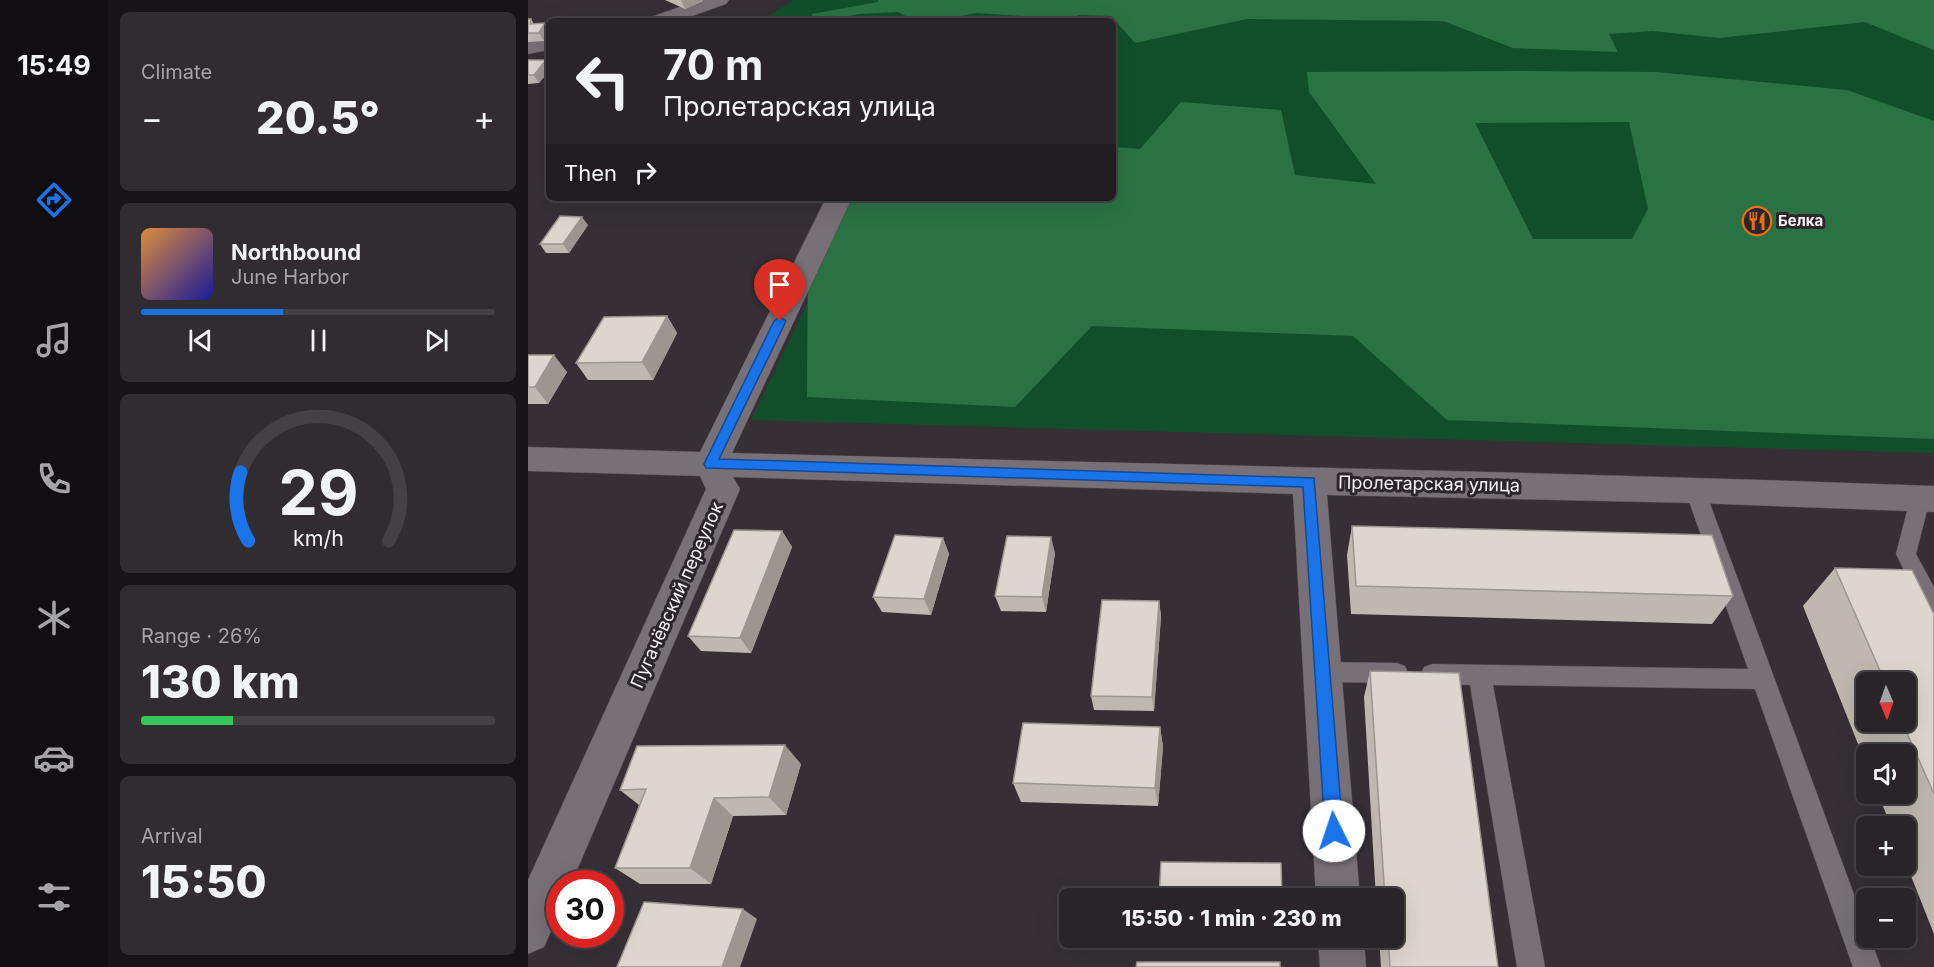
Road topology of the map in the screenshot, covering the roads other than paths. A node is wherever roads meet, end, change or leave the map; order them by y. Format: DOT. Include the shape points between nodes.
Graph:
graph roads {
  1 [pos="719,0"];
  2 [pos="666,18"];
  3 [pos="546,45"];
  4 [pos="528,48"];
  5 [pos="838,201"];
  6 [pos="528,459"];
  7 [pos="710,464"];
  8 [pos="1309,482"];
  9 [pos="1695,490"];
  10 [pos="1929,508"];
  11 [pos="1934,608"];
  12 [pos="1324,672"];
  13 [pos="1480,675"];
  14 [pos="1765,679"];
  15 [pos="1337,888"];
  16 [pos="528,931"];
  17 [pos="1341,948"];
  18 [pos="1342,967"];
  19 [pos="1531,967"];
  20 [pos="1867,967"];
  1 -- 2 [label="street"];
  3 -- 4 [label="street"];
  5 -- 7 [label="street"];
  6 -- 7 [label="street, Пролетарская улица"];
  7 -- 8 [label="street, Пролетарская улица"];
  7 -- 16 [label="street, Пугачёвский переулок" via="723,489"];
  8 -- 9 [label="street, Пролетарская улица"];
  8 -- 12 [label="street"];
  9 -- 10 [label="street, Пролетарская улица"];
  9 -- 14 [label="lane"];
  10 -- 11 [label="lane" via="1906,554"];
  12 -- 13 [label="lane"];
  12 -- 15 [label="street"];
  13 -- 14 [label="lane"];
  13 -- 19 [label="lane"];
  14 -- 20 [label="lane"];
  17 -- 18 [label="street"];
}
